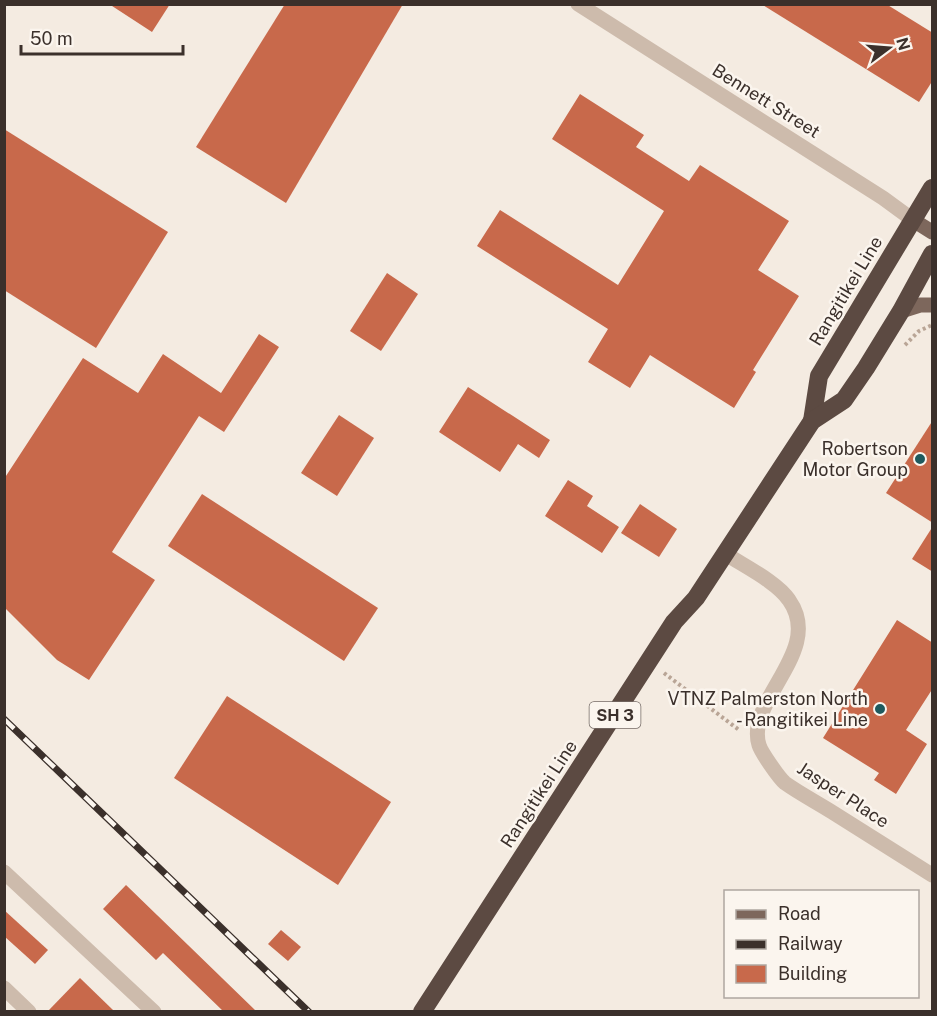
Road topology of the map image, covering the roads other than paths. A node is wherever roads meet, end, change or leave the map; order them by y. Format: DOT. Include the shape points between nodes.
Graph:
graph roads {
  1 [pos="578,4"];
  2 [pos="933,188"];
  3 [pos="914,220"];
  4 [pos="933,232"];
  5 [pos="933,254"];
  6 [pos="933,305"];
  7 [pos="902,311"];
  8 [pos="812,421"];
  9 [pos="726,554"];
  10 [pos="4,872"];
  11 [pos="933,875"];
  12 [pos="4,988"];
  13 [pos="28,1011"];
  14 [pos="154,1011"];
  15 [pos="422,1011"];
  1 -- 3 [label="street, Bennett Street"];
  2 -- 3 [label="highway, Rangitikei Line / SH 3"];
  3 -- 4 [label="main road, Bennett Street"];
  3 -- 8 [label="highway, Rangitikei Line / SH 3" via="819,376"];
  5 -- 7 [label="highway, Rangitikei Line / SH 3"];
  6 -- 7 [label="main road"];
  7 -- 8 [label="highway, Rangitikei Line / SH 3" via="844,400"];
  8 -- 9 [label="highway, Rangitikei Line / SH 3"];
  9 -- 11 [label="street, Jasper Place" via="778,589 795,612 796,646 764,708 759,745 783,781"];
  9 -- 15 [label="highway, Rangitikei Line / SH 3" via="674,622"];
  10 -- 14 [label="street"];
  12 -- 13 [label="street"];
}
